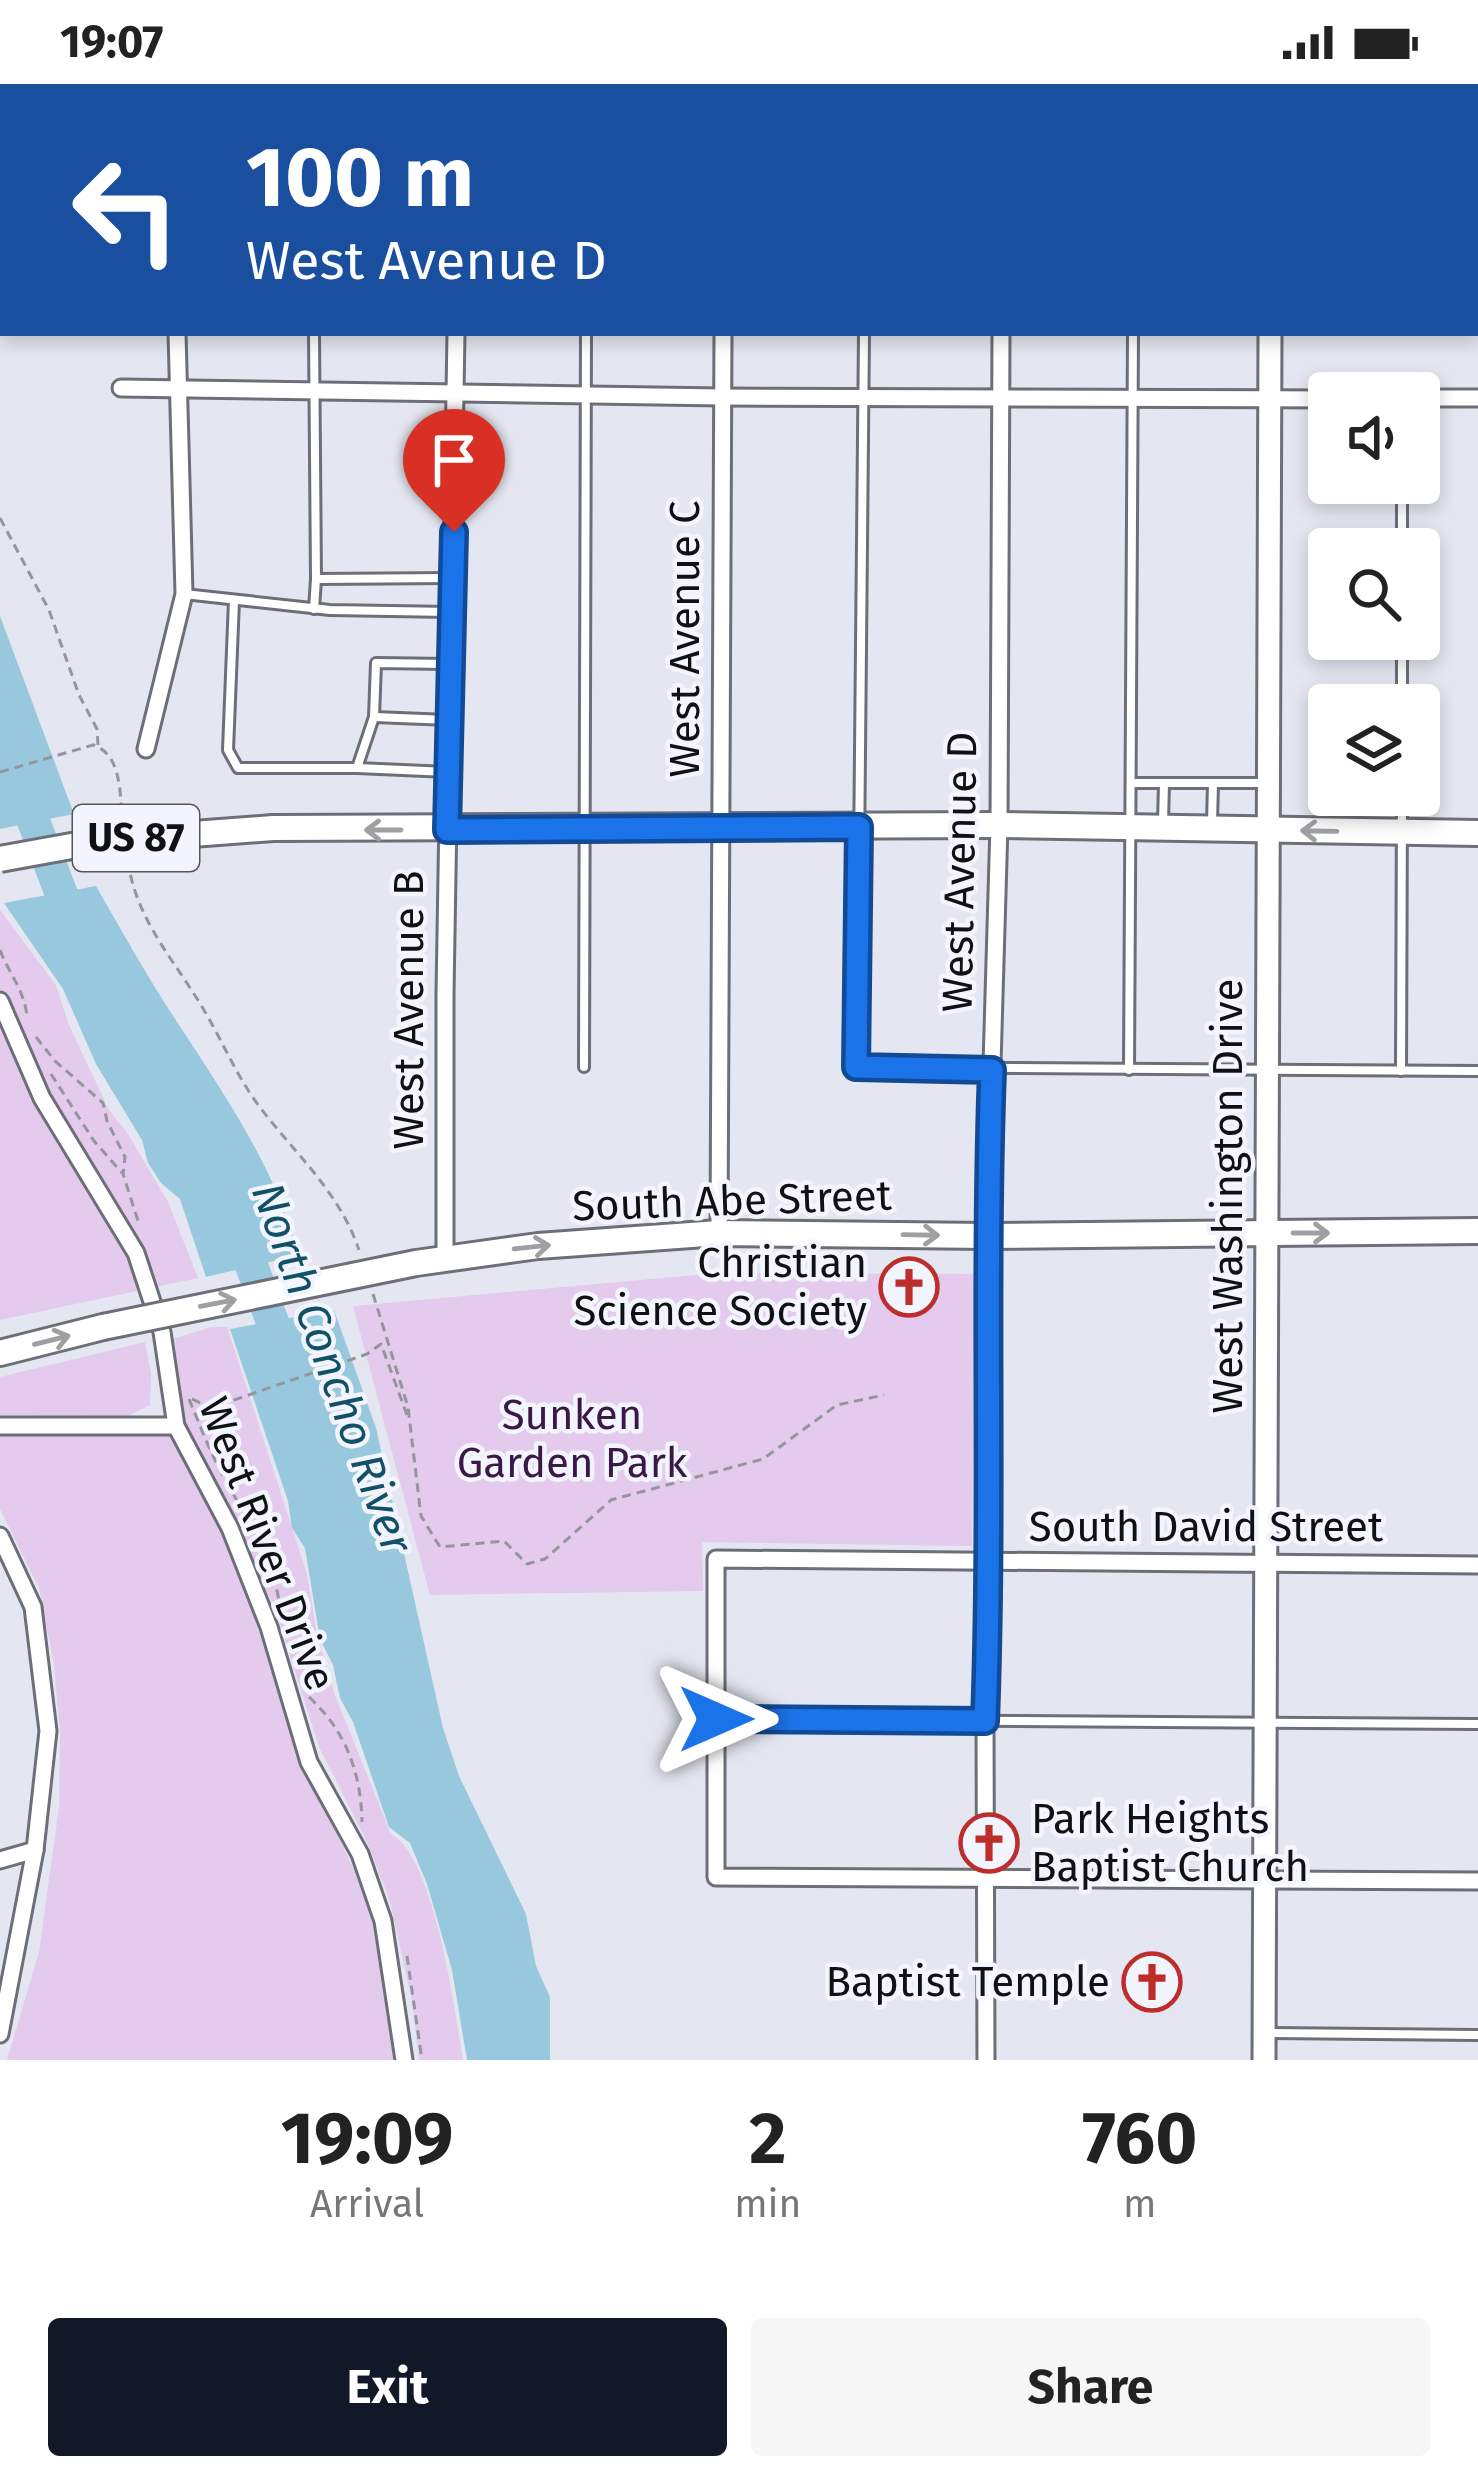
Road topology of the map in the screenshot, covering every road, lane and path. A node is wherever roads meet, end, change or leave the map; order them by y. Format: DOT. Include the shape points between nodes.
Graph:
graph roads {
  1 [pos="177,336"];
  2 [pos="314,336"];
  3 [pos="456,336"];
  4 [pos="586,336"];
  5 [pos="723,336"];
  6 [pos="863,336"];
  7 [pos="1001,336"];
  8 [pos="1133,336"];
  9 [pos="1270,336"];
  10 [pos="121,388"];
  11 [pos="177,390"];
  12 [pos="314,392"];
  13 [pos="457,393"];
  14 [pos="586,395"];
  15 [pos="862,396"];
  16 [pos="1001,396"];
  17 [pos="722,397"];
  18 [pos="1132,398"];
  19 [pos="1440,398"];
  20 [pos="1478,398"];
  21 [pos="1308,399"];
  22 [pos="1270,400"];
  23 [pos="0,518"];
  24 [pos="452,578"];
  25 [pos="316,579"];
  26 [pos="184,594"];
  27 [pos="233,600"];
  28 [pos="314,609"];
  29 [pos="452,612"];
  30 [pos="450,664"];
  31 [pos="374,717"];
  32 [pos="449,719"];
  33 [pos="98,747"];
  34 [pos="146,749"];
  35 [pos="68,753"];
  36 [pos="357,768"];
  37 [pos="0,772"];
  38 [pos="448,772"];
  39 [pos="1131,783"];
  40 [pos="1164,783"];
  41 [pos="1213,783"];
  42 [pos="1268,783"];
  43 [pos="1402,816"];
  44 [pos="999,825"];
  45 [pos="859,827"];
  46 [pos="719,828"];
  47 [pos="1130,828"];
  48 [pos="1163,828"];
  49 [pos="1212,829"];
  50 [pos="447,830"];
  51 [pos="586,830"];
  52 [pos="1268,830"];
  53 [pos="1402,832"];
  54 [pos="1478,833"];
  55 [pos="0,859"];
  56 [pos="0,950"];
  57 [pos="0,1001"];
  58 [pos="28,1029"];
  59 [pos="38,1050"];
  60 [pos="584,1067"];
  61 [pos="992,1070"];
  62 [pos="1129,1070"];
  63 [pos="1267,1070"];
  64 [pos="49,1071"];
  65 [pos="1401,1071"];
  66 [pos="1478,1071"];
  67 [pos="123,1174"];
  68 [pos="1478,1231"];
  69 [pos="719,1233"];
  70 [pos="1267,1233"];
  71 [pos="987,1236"];
  72 [pos="146,1241"];
  73 [pos="446,1256"];
  74 [pos="0,1353"];
  75 [pos="410,1422"];
  76 [pos="0,1426"];
  77 [pos="176,1426"];
  78 [pos="0,1536"];
  79 [pos="991,1561"];
  80 [pos="1265,1563"];
  81 [pos="1478,1565"];
  82 [pos="281,1618"];
  83 [pos="304,1692"];
  84 [pos="716,1719"];
  85 [pos="985,1721"];
  86 [pos="1265,1722"];
  87 [pos="1478,1724"];
  88 [pos="362,1822"];
  89 [pos="35,1850"];
  90 [pos="0,1860"];
  91 [pos="984,1878"];
  92 [pos="1264,1880"];
  93 [pos="1478,1881"];
  94 [pos="406,1952"];
  95 [pos="1264,2033"];
  96 [pos="0,2034"];
  97 [pos="1478,2035"];
  98 [pos="404,2060"];
  99 [pos="422,2060"];
  100 [pos="986,2060"];
  101 [pos="1264,2060"];
  1 -- 11 [label="street"];
  2 -- 12 [label="lane"];
  3 -- 13 [label="street, West Avenue B"];
  4 -- 14 [label="lane"];
  5 -- 17 [label="street, West Avenue C"];
  6 -- 15 [label="lane"];
  7 -- 16 [label="street, West Avenue D"];
  8 -- 18 [label="lane"];
  9 -- 22 [label="street, West Washington Drive"];
  10 -- 11 [label="street"];
  11 -- 12 [label="street"];
  11 -- 26 [label="street"];
  12 -- 13 [label="street"];
  12 -- 25 [label="lane"];
  13 -- 14 [label="street"];
  13 -- 24 [label="street, West Avenue B"];
  14 -- 17 [label="street"];
  14 -- 51 [label="lane"];
  15 -- 16 [label="street"];
  15 -- 17 [label="street"];
  15 -- 45 [label="lane"];
  16 -- 18 [label="street"];
  16 -- 44 [label="street, West Avenue D"];
  17 -- 46 [label="street, West Avenue C"];
  18 -- 22 [label="street"];
  18 -- 39 [label="lane"];
  19 -- 20 [label="street"];
  21 -- 22 [label="street"];
  22 -- 42 [label="street, West Washington Drive"];
  23 -- 33 [label="path" via="49,610"];
  24 -- 25 [label="lane"];
  24 -- 29 [label="street, West Avenue B"];
  25 -- 28 [label="lane"];
  26 -- 27 [label="lane"];
  26 -- 34 [label="street"];
  27 -- 28 [label="lane"];
  27 -- 36 [label="lane" via="231,762"];
  28 -- 29 [label="lane"];
  29 -- 30 [label="street, West Avenue B"];
  30 -- 31 [label="lane" via="376,663"];
  30 -- 32 [label="street, West Avenue B"];
  31 -- 32 [label="lane"];
  31 -- 36 [label="lane"];
  32 -- 38 [label="street, West Avenue B"];
  35 -- 37 [label="path"];
  36 -- 38 [label="lane"];
  38 -- 50 [label="street, West Avenue B"];
  39 -- 40 [label="lane"];
  39 -- 47 [label="lane"];
  40 -- 41 [label="lane"];
  40 -- 48 [label="lane"];
  41 -- 42 [label="lane"];
  41 -- 49 [label="lane"];
  42 -- 52 [label="street, West Washington Drive"];
  43 -- 53 [label="lane"];
  44 -- 45 [label="main road, US 87"];
  44 -- 47 [label="main road, US 87"];
  44 -- 61 [label="street, West Avenue D"];
  45 -- 46 [label="main road, US 87"];
  45 -- 61 [label="lane" via="856,1067"];
  46 -- 51 [label="main road, US 87"];
  46 -- 69 [label="street, West Avenue C"];
  47 -- 48 [label="main road, US 87"];
  47 -- 62 [label="lane"];
  48 -- 49 [label="main road, US 87"];
  49 -- 52 [label="main road, US 87"];
  50 -- 51 [label="main road, US 87"];
  50 -- 55 [label="main road, US 87, one-way, bridge" via="273,828 99,841"];
  50 -- 73 [label="street, West Avenue B"];
  51 -- 60 [label="lane"];
  53 -- 52 [label="main road, US 87, one-way"];
  52 -- 63 [label="street, West Washington Drive"];
  53 -- 54 [label="main road, US 87"];
  53 -- 65 [label="lane"];
  56 -- 58 [label="path" via="25,997"];
  57 -- 77 [label="street, West River Drive" via="41,1097 136,1253 162,1332"];
  58 -- 59 [label="path"];
  58 -- 67 [label="path" via="104,1102 125,1156"];
  61 -- 62 [label="lane"];
  61 -- 71 [label="street, West Avenue D"];
  62 -- 63 [label="lane"];
  63 -- 65 [label="lane"];
  63 -- 70 [label="street, West Washington Drive"];
  64 -- 67 [label="path"];
  65 -- 66 [label="lane"];
  67 -- 72 [label="path"];
  70 -- 68 [label="main road, South Abe Street, one-way"];
  69 -- 71 [label="main road, South Abe Street, one-way"];
  73 -- 69 [label="main road, South Abe Street, one-way"];
  70 -- 71 [label="main road, South Abe Street"];
  70 -- 80 [label="street, West Washington Drive"];
  71 -- 79 [label="street, West Avenue D"];
  74 -- 73 [label="main road, South Abe Street, one-way, bridge"];
  75 -- 82 [label="path" via="381,1344 211,1408 189,1398 278,1584"];
  76 -- 77 [label="street"];
  77 -- 98 [label="street, West River Drive" via="254,1588 308,1762 360,1854 383,1921"];
  78 -- 89 [label="street" via="33,1606 48,1731"];
  79 -- 80 [label="street, South David Street"];
  79 -- 84 [label="street, South David Street" via="716,1559"];
  79 -- 85 [label="street, West Avenue D"];
  80 -- 81 [label="street, South David Street"];
  80 -- 86 [label="street, West Washington Drive"];
  83 -- 88 [label="path" via="350,1756"];
  84 -- 85 [label="lane"];
  84 -- 91 [label="street" via="716,1877"];
  85 -- 86 [label="lane"];
  85 -- 91 [label="street, West Avenue D"];
  86 -- 87 [label="lane"];
  86 -- 92 [label="street, West Washington Drive"];
  89 -- 90 [label="street"];
  89 -- 96 [label="street"];
  91 -- 92 [label="street"];
  91 -- 100 [label="street, West Avenue D"];
  92 -- 93 [label="street"];
  92 -- 95 [label="street, West Washington Drive"];
  94 -- 99 [label="path"];
  95 -- 97 [label="lane"];
  95 -- 101 [label="street, West Washington Drive"];
}
